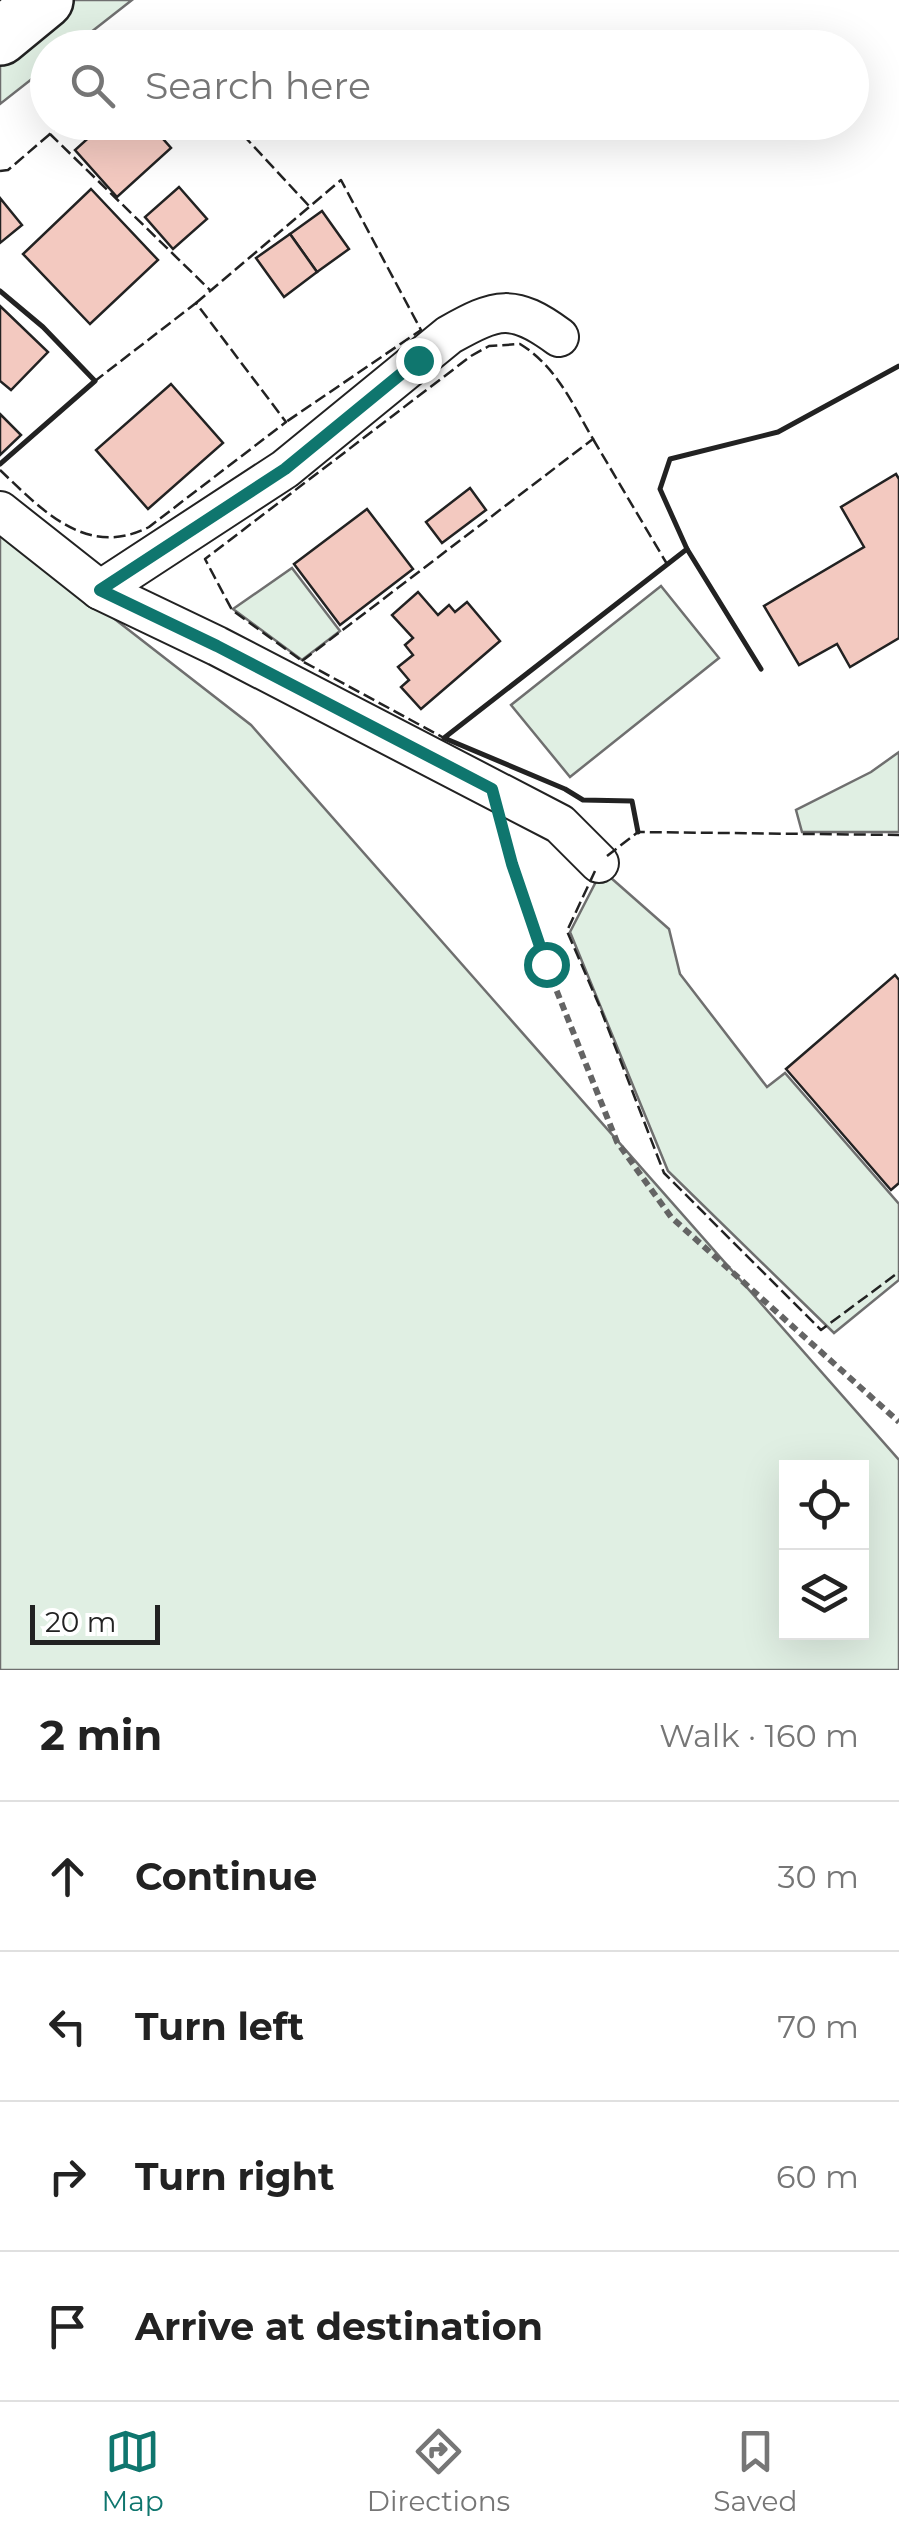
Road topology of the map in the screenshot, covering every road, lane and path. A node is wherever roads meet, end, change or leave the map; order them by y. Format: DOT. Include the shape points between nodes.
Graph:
graph roads {
  1 [pos="45,0"];
  2 [pos="0,36"];
  3 [pos="559,337"];
  4 [pos="0,512"];
  5 [pos="100,590"];
  6 [pos="492,789"];
  7 [pos="599,863"];
  8 [pos="899,1422"];
  1 -- 2 [label="main road"];
  3 -- 5 [label="street" via="534,319 504,312 480,318 285,469"];
  4 -- 5 [label="street"];
  5 -- 6 [label="street"];
  6 -- 7 [label="street" via="560,824"];
  6 -- 8 [label="path" via="546,964 617,1142 670,1218"];
}
